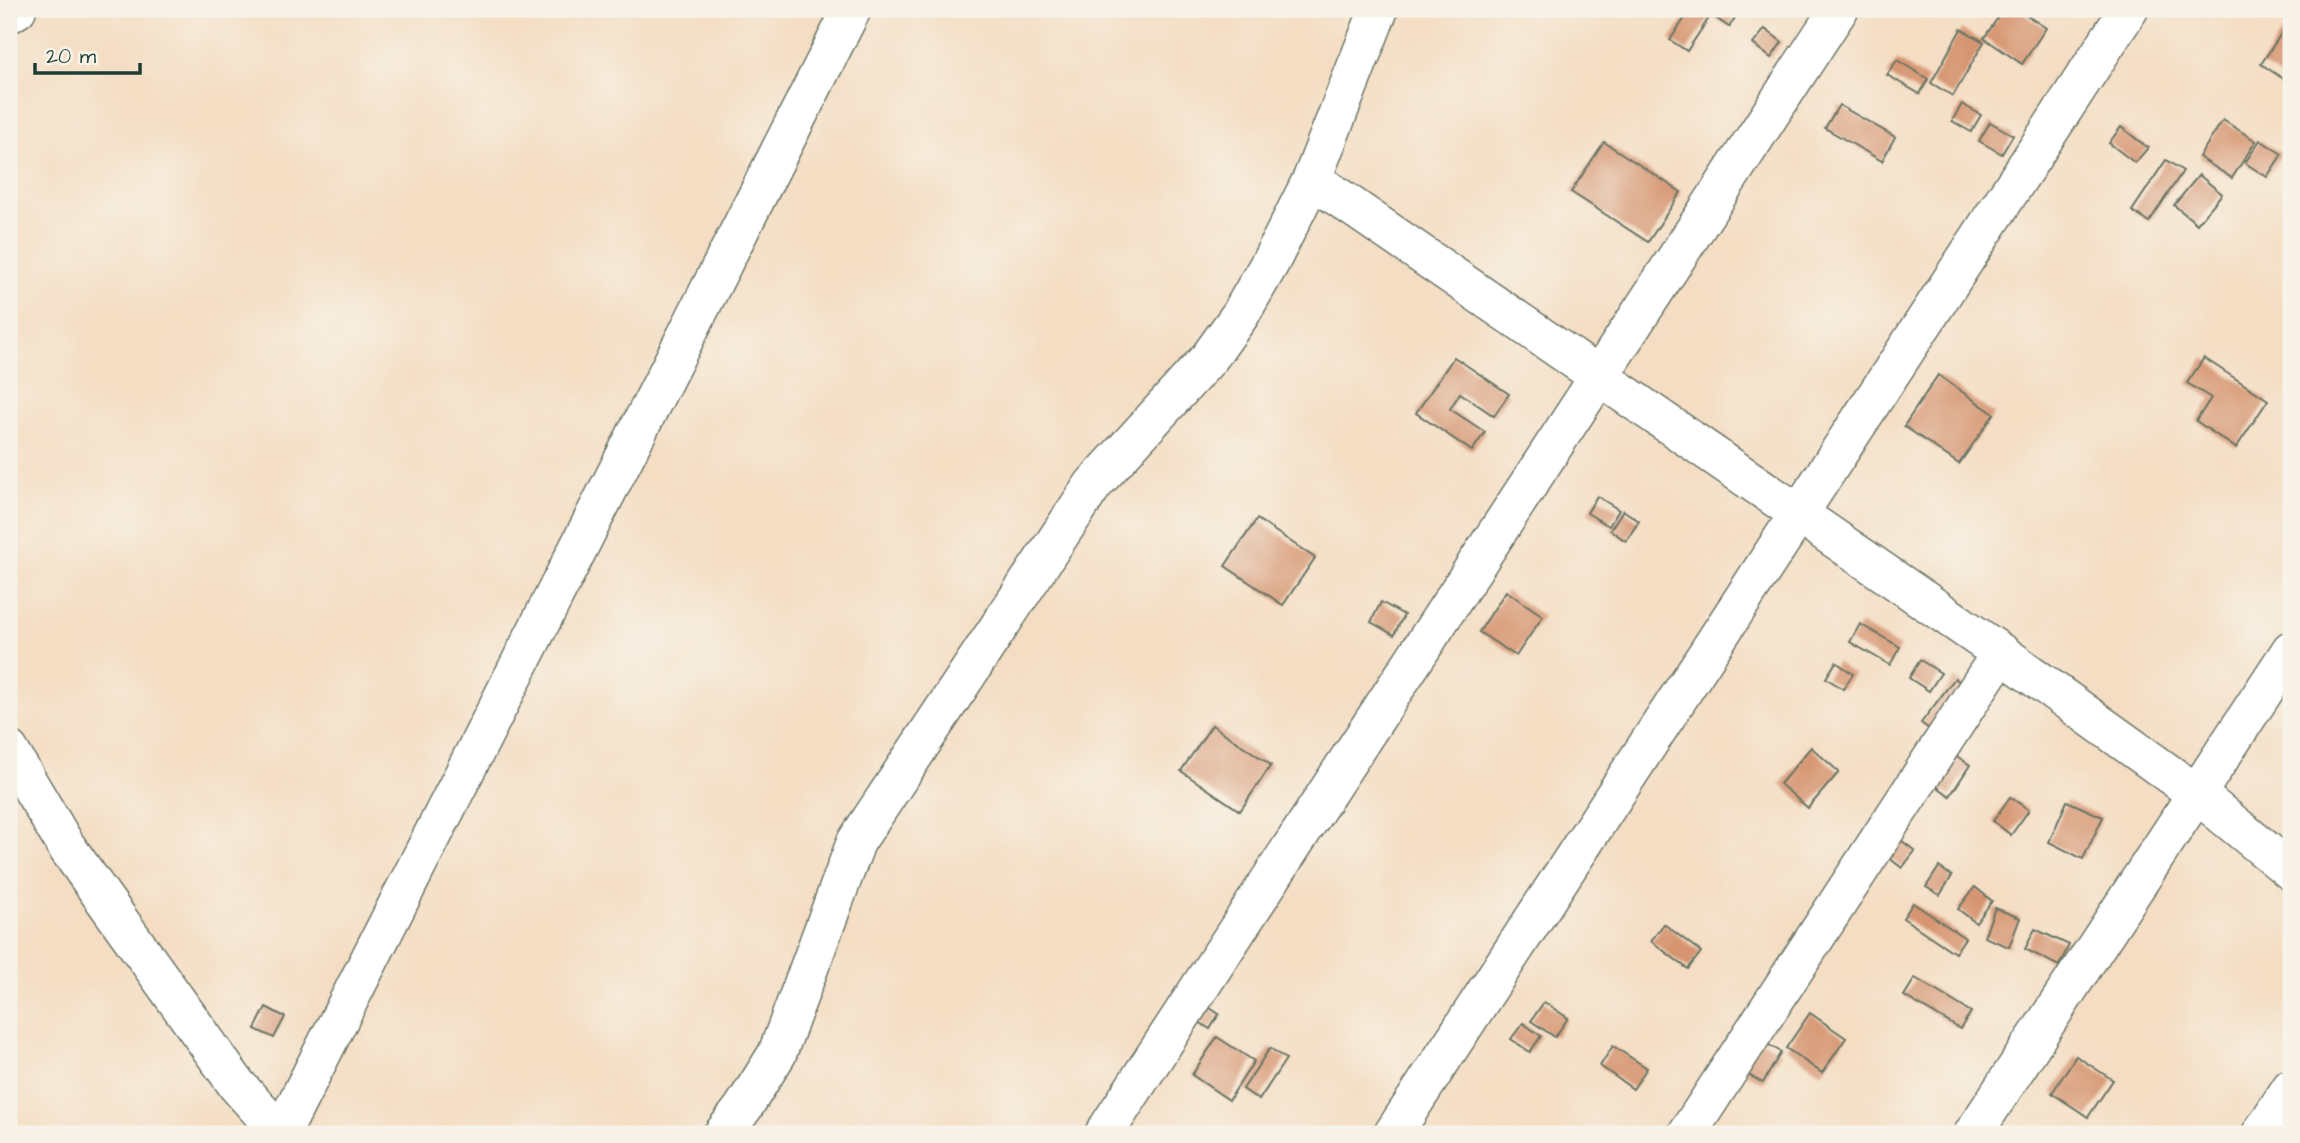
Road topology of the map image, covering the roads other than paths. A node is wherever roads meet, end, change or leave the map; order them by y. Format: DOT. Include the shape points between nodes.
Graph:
graph roads {
  1 [pos="17,9"];
  2 [pos="852,9"];
  3 [pos="1379,9"];
  4 [pos="1839,9"];
  5 [pos="2129,9"];
  6 [pos="9,13"];
  7 [pos="1312,179"];
  8 [pos="1599,376"];
  9 [pos="1799,514"];
  10 [pos="2291,650"];
  11 [pos="2001,653"];
  12 [pos="9,750"];
  13 [pos="2197,794"];
  14 [pos="2291,871"];
  15 [pos="2291,1088"];
  16 [pos="281,1134"];
  17 [pos="723,1134"];
  18 [pos="1104,1134"];
  19 [pos="1394,1134"];
  20 [pos="1687,1134"];
  21 [pos="1973,1134"];
  22 [pos="2261,1134"];
  1 -- 6 [label="street"];
  2 -- 16 [label="street"];
  3 -- 7 [label="street"];
  4 -- 8 [label="street"];
  5 -- 9 [label="street"];
  7 -- 8 [label="street"];
  7 -- 17 [label="street" via="1240,315 1209,358 1093,485 856,842 777,1054"];
  8 -- 9 [label="street"];
  8 -- 18 [label="street"];
  9 -- 11 [label="street"];
  9 -- 19 [label="street"];
  10 -- 13 [label="street"];
  11 -- 13 [label="street"];
  11 -- 20 [label="street"];
  12 -- 16 [label="street" via="66,846 237,1085"];
  13 -- 14 [label="street"];
  13 -- 21 [label="street"];
  15 -- 22 [label="street"];
}
